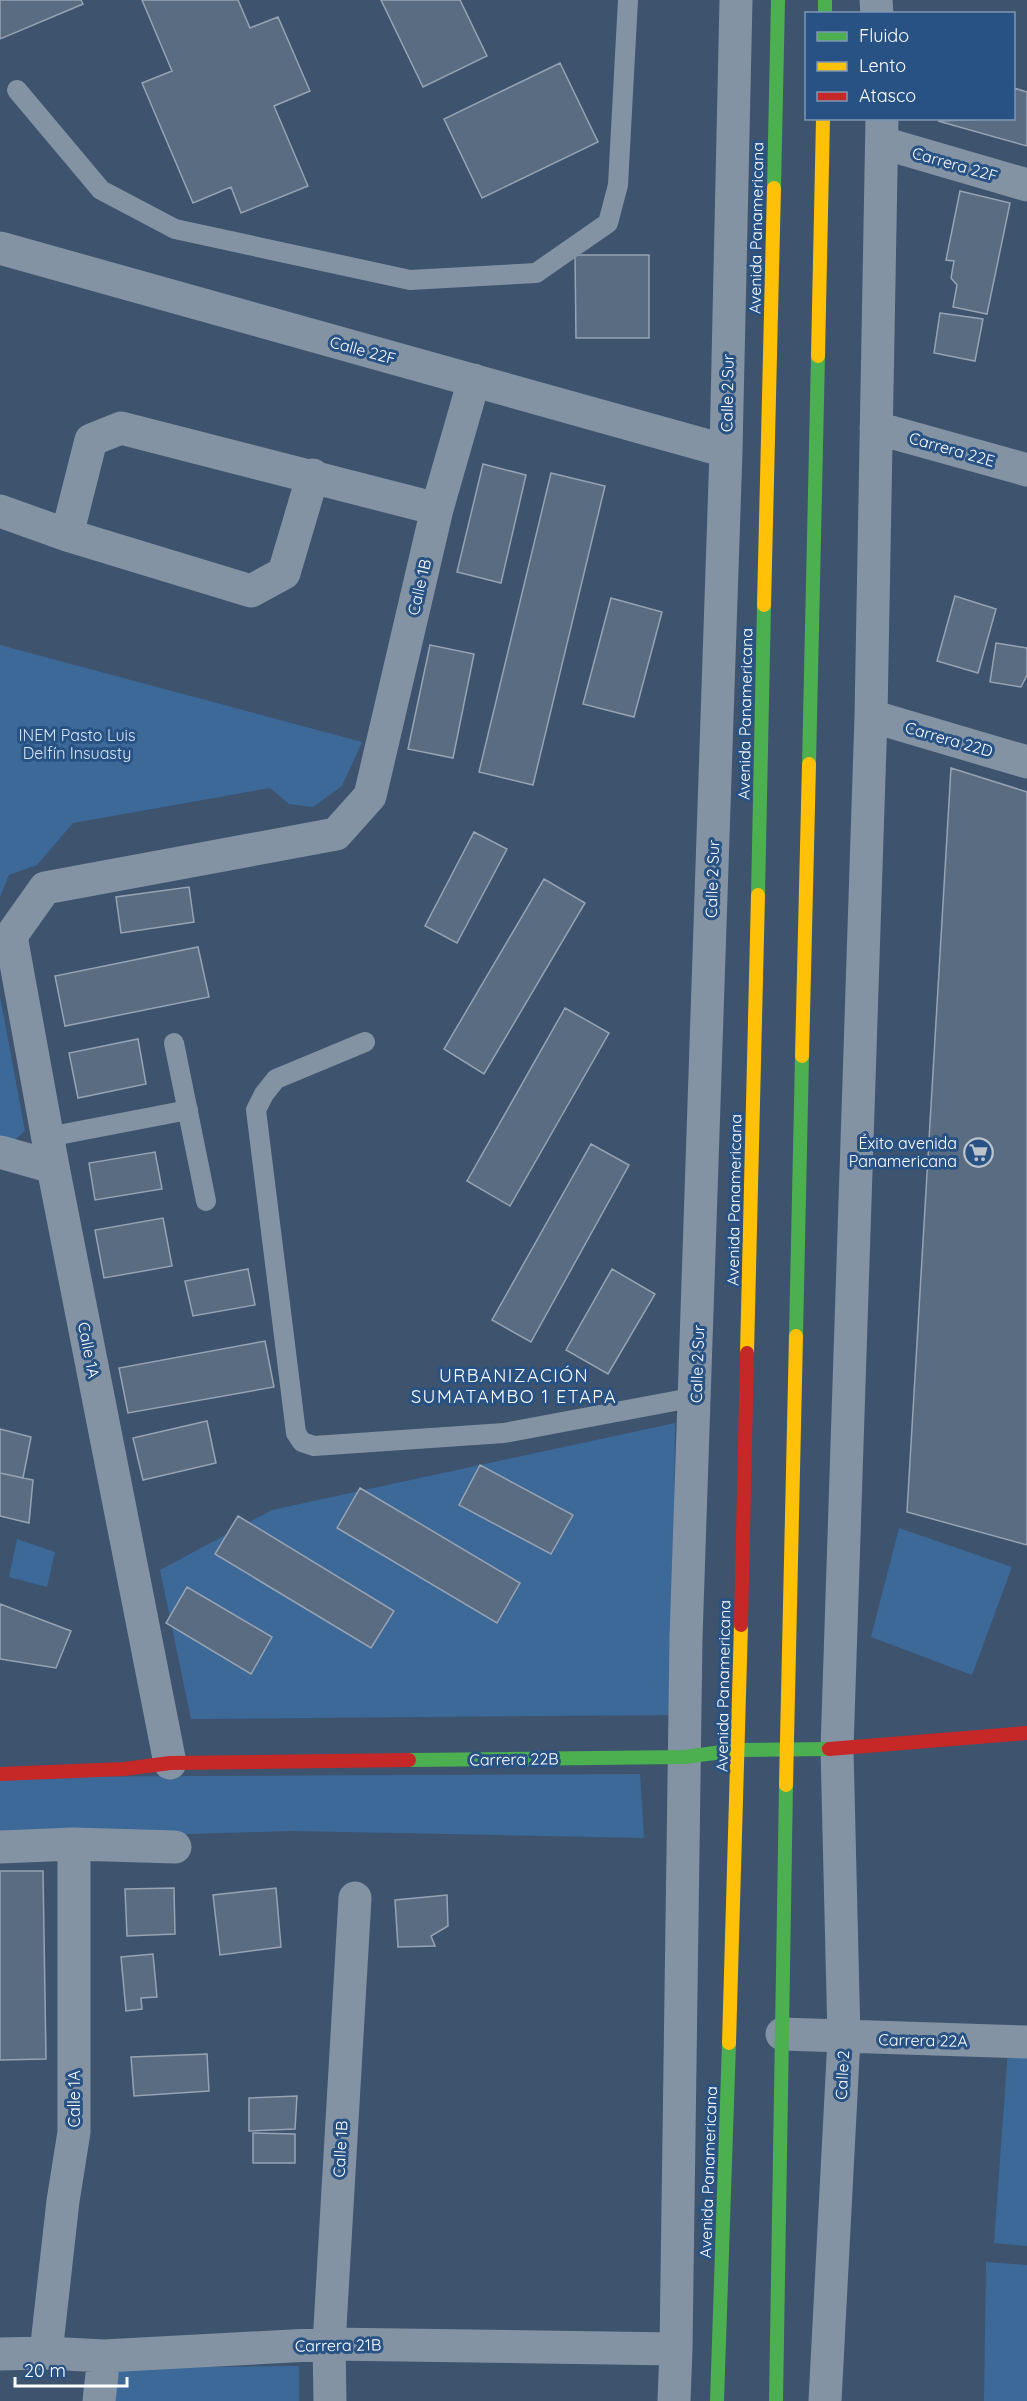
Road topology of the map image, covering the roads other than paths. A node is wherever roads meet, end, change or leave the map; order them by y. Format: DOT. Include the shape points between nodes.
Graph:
graph roads {
  1 [pos="628,0"];
  2 [pos="736,0"];
  3 [pos="778,0"];
  4 [pos="17,90"];
  5 [pos="823,120"];
  6 [pos="882,131"];
  7 [pos="1027,185"];
  8 [pos="0,248"];
  9 [pos="474,380"];
  10 [pos="876,428"];
  11 [pos="726,451"];
  12 [pos="1027,470"];
  13 [pos="313,475"];
  14 [pos="437,509"];
  15 [pos="0,511"];
  16 [pos="67,535"];
  17 [pos="871,716"];
  18 [pos="1027,762"];
  19 [pos="11,936"];
  20 [pos="365,1042"];
  21 [pos="174,1043"];
  22 [pos="188,1110"];
  23 [pos="0,1152"];
  24 [pos="50,1152"];
  25 [pos="206,1201"];
  26 [pos="696,1397"];
  27 [pos="1027,1733"];
  28 [pos="788,1749"];
  29 [pos="837,1749"];
  30 [pos="738,1750"];
  31 [pos="684,1757"];
  32 [pos="170,1763"];
  33 [pos="0,1774"];
  34 [pos="74,1844"];
  35 [pos="175,1846"];
  36 [pos="0,1847"];
  37 [pos="355,1898"];
  38 [pos="782,2034"];
  39 [pos="844,2037"];
  40 [pos="1027,2042"];
  41 [pos="329,2344"];
  42 [pos="676,2349"];
  43 [pos="46,2353"];
  44 [pos="0,2355"];
  45 [pos="104,2356"];
  46 [pos="99,2401"];
  47 [pos="330,2401"];
  48 [pos="674,2401"];
  49 [pos="717,2401"];
  50 [pos="776,2401"];
  51 [pos="825,2401"];
  1 -- 4 [label="lane" via="618,185 608,223 536,273 410,280 175,229 101,190"];
  2 -- 11 [label="street, Calle 2 Sur"];
  3 -- 30 [label="main road, Avenida Panamericana"];
  5 -- 28 [label="main road"];
  6 -- 7 [label="street, Carrera 22F"];
  6 -- 10 [label="street, Calle 2"];
  8 -- 9 [label="street, Calle 22F"];
  9 -- 11 [label="street, Calle 22F"];
  9 -- 14 [label="street, Calle 1B"];
  10 -- 12 [label="street, Carrera 22E"];
  10 -- 17 [label="street, Calle 2"];
  11 -- 26 [label="street, Calle 2 Sur"];
  13 -- 14 [label="street"];
  13 -- 16 [label="street" via="121,428 91,440"];
  13 -- 16 [label="street" via="284,573 251,591"];
  14 -- 19 [label="street, Calle 1B" via="370,796 336,834 45,888"];
  15 -- 16 [label="street"];
  17 -- 18 [label="street, Carrera 22D"];
  17 -- 29 [label="street, Calle 2"];
  19 -- 24 [label="street, Calle 1A"];
  20 -- 26 [label="lane" via="276,1079 256,1110 296,1432 302,1442 314,1446 504,1433"];
  21 -- 22 [label="lane"];
  22 -- 24 [label="lane"];
  22 -- 25 [label="lane"];
  23 -- 24 [label="street"];
  24 -- 32 [label="street, Calle 1A"];
  26 -- 31 [label="street, Calle 2 Sur"];
  27 -- 29 [label="main road, Carrera 22B"];
  28 -- 29 [label="main road, Carrera 22B"];
  28 -- 30 [label="main road, Carrera 22B"];
  28 -- 38 [label="main road"];
  29 -- 39 [label="street, Calle 2"];
  30 -- 31 [label="main road, Carrera 22B"];
  30 -- 49 [label="main road, Avenida Panamericana"];
  31 -- 32 [label="main road, Carrera 22B"];
  31 -- 42 [label="street"];
  32 -- 33 [label="main road, Carrera 22B" via="124,1769"];
  34 -- 35 [label="street"];
  34 -- 36 [label="street"];
  34 -- 43 [label="street, Calle 1A" via="75,2132"];
  37 -- 41 [label="street, Calle 1B"];
  38 -- 39 [label="street, Carrera 22A"];
  38 -- 50 [label="main road"];
  39 -- 40 [label="street, Carrera 22A"];
  39 -- 51 [label="street, Calle 2"];
  41 -- 42 [label="street, Carrera 21B"];
  41 -- 45 [label="street, Carrera 21B"];
  41 -- 47 [label="street, Calle 1B"];
  42 -- 48 [label="street"];
  43 -- 44 [label="street, Carrera 21B"];
  43 -- 45 [label="street, Carrera 21B"];
  45 -- 46 [label="street"];
}
